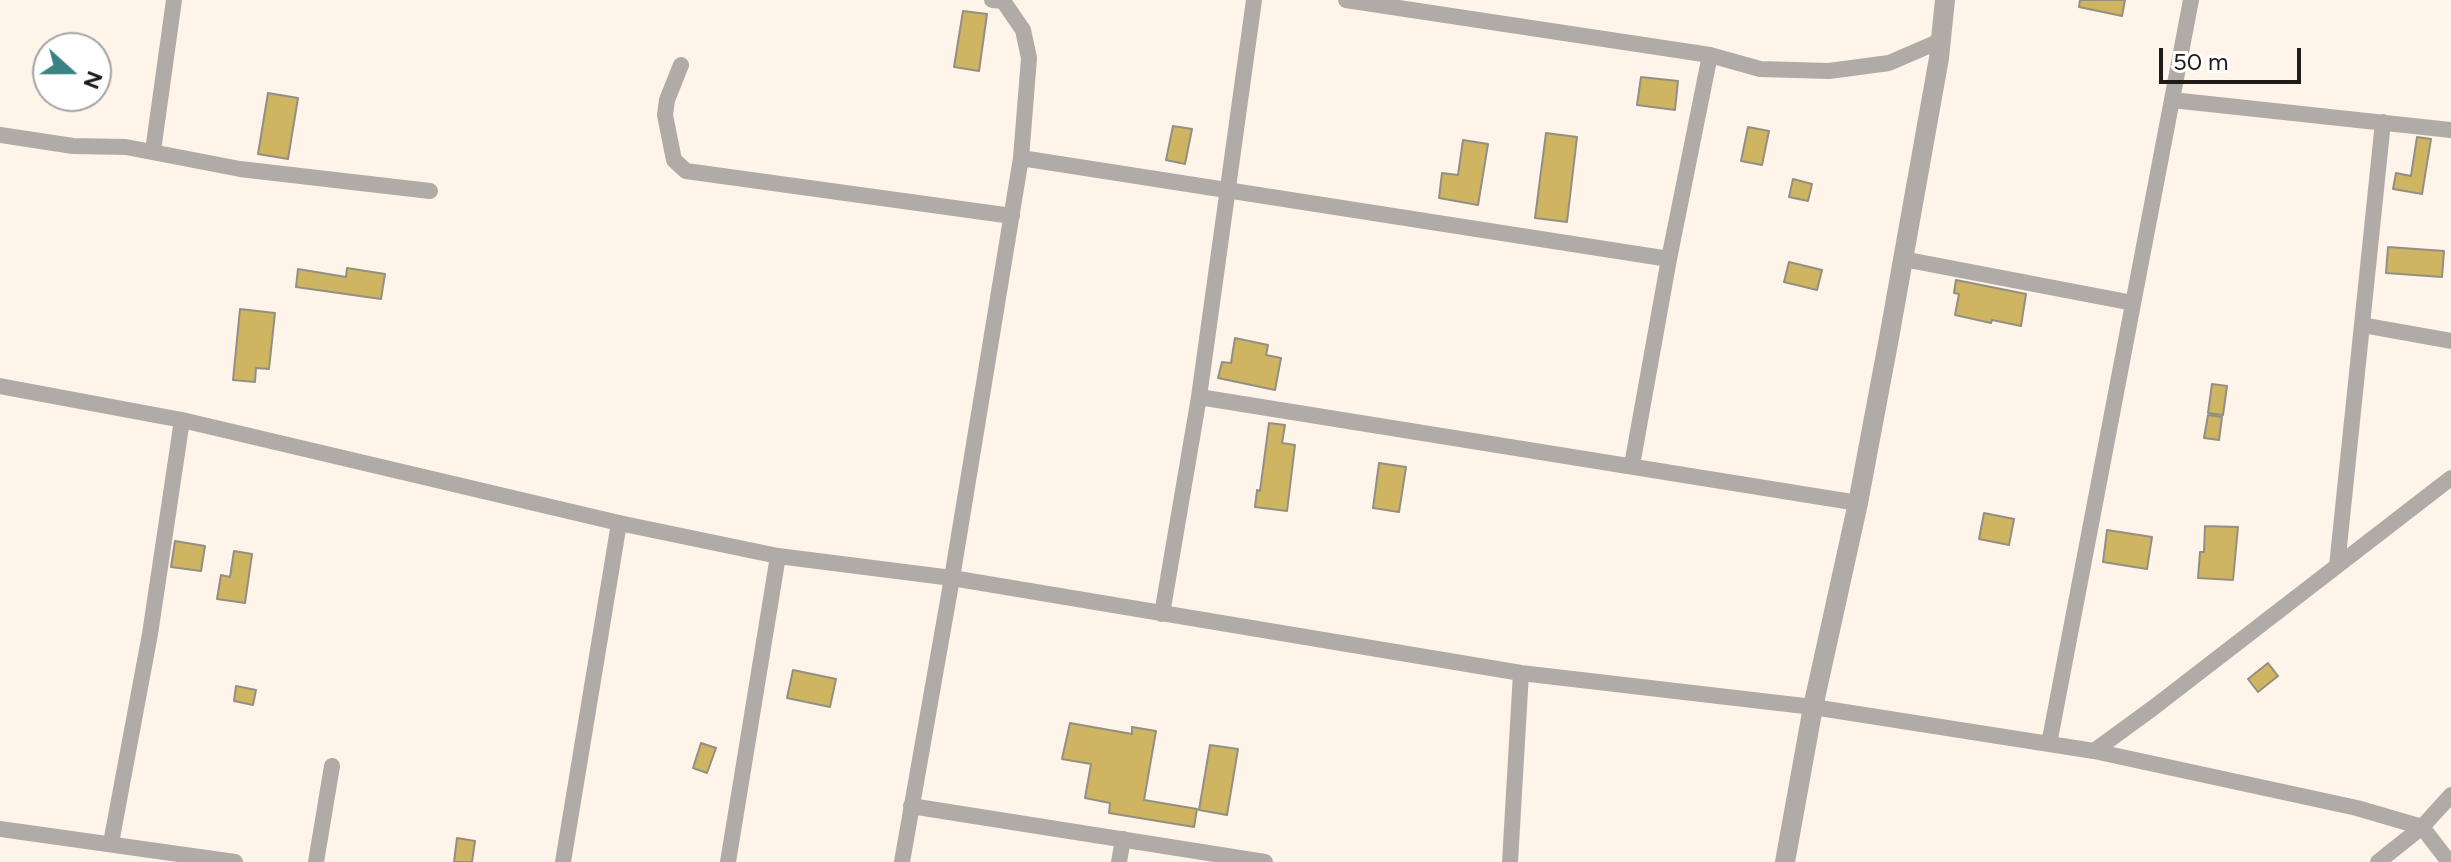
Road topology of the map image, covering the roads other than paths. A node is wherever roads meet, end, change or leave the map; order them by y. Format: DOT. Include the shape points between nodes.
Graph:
graph roads {
  1 [pos="174,0"];
  2 [pos="999,0"];
  3 [pos="1254,0"];
  4 [pos="1346,0"];
  5 [pos="1945,0"];
  6 [pos="2191,0"];
  7 [pos="1940,41"];
  8 [pos="1710,55"];
  9 [pos="681,65"];
  10 [pos="2172,100"];
  11 [pos="2383,122"];
  12 [pos="2451,130"];
  13 [pos="0,135"];
  14 [pos="153,151"];
  15 [pos="1021,158"];
  16 [pos="1226,188"];
  17 [pos="430,191"];
  18 [pos="1012,216"];
  19 [pos="1669,259"];
  20 [pos="1903,259"];
  21 [pos="2133,303"];
  22 [pos="2362,325"];
  23 [pos="2451,341"];
  24 [pos="0,386"];
  25 [pos="1199,397"];
  26 [pos="182,420"];
  27 [pos="1632,465"];
  28 [pos="2451,479"];
  29 [pos="1858,503"];
  30 [pos="619,523"];
  31 [pos="778,556"];
  32 [pos="2337,566"];
  33 [pos="952,578"];
  34 [pos="1162,614"];
  35 [pos="1521,673"];
  36 [pos="1813,707"];
  37 [pos="2049,744"];
  38 [pos="2094,751"];
  39 [pos="332,766"];
  40 [pos="2451,795"];
  41 [pos="911,806"];
  42 [pos="2422,827"];
  43 [pos="0,829"];
  44 [pos="1123,839"];
  45 [pos="111,843"];
  46 [pos="235,862"];
  47 [pos="316,862"];
  48 [pos="563,862"];
  49 [pos="728,862"];
  50 [pos="902,862"];
  51 [pos="1119,862"];
  52 [pos="1265,862"];
  53 [pos="1510,862"];
  54 [pos="1785,862"];
  55 [pos="2378,862"];
  56 [pos="2449,862"];
  1 -- 14 [label="street"];
  2 -- 15 [label="street" via="1023,30 1029,58"];
  3 -- 16 [label="street"];
  4 -- 8 [label="street"];
  5 -- 7 [label="street"];
  6 -- 10 [label="street"];
  7 -- 8 [label="street" via="1889,63 1829,71 1760,69"];
  7 -- 20 [label="street"];
  8 -- 19 [label="street"];
  9 -- 18 [label="street" via="665,115 674,160 686,171"];
  10 -- 11 [label="street"];
  10 -- 21 [label="street"];
  11 -- 12 [label="street"];
  11 -- 22 [label="street"];
  13 -- 14 [label="street"];
  14 -- 17 [label="street" via="240,169"];
  15 -- 16 [label="street"];
  15 -- 18 [label="street"];
  16 -- 19 [label="street"];
  16 -- 25 [label="street"];
  18 -- 33 [label="street"];
  19 -- 27 [label="street"];
  20 -- 21 [label="street"];
  20 -- 29 [label="street"];
  21 -- 37 [label="street"];
  22 -- 23 [label="street"];
  22 -- 32 [label="street"];
  24 -- 26 [label="street"];
  25 -- 27 [label="street"];
  25 -- 34 [label="street"];
  26 -- 30 [label="street"];
  26 -- 45 [label="street"];
  27 -- 29 [label="street"];
  28 -- 32 [label="street"];
  29 -- 36 [label="street"];
  30 -- 31 [label="street"];
  30 -- 48 [label="street"];
  31 -- 33 [label="street"];
  31 -- 49 [label="street"];
  32 -- 38 [label="street"];
  33 -- 34 [label="street"];
  33 -- 41 [label="street"];
  34 -- 35 [label="street"];
  35 -- 36 [label="street"];
  35 -- 53 [label="street"];
  36 -- 37 [label="street"];
  36 -- 54 [label="street"];
  37 -- 38 [label="street"];
  38 -- 42 [label="street"];
  39 -- 47 [label="street"];
  40 -- 42 [label="street"];
  41 -- 44 [label="street"];
  41 -- 50 [label="street"];
  42 -- 55 [label="street"];
  42 -- 56 [label="street"];
  43 -- 45 [label="street"];
  44 -- 51 [label="street"];
  44 -- 52 [label="street"];
  45 -- 46 [label="street"];
}
